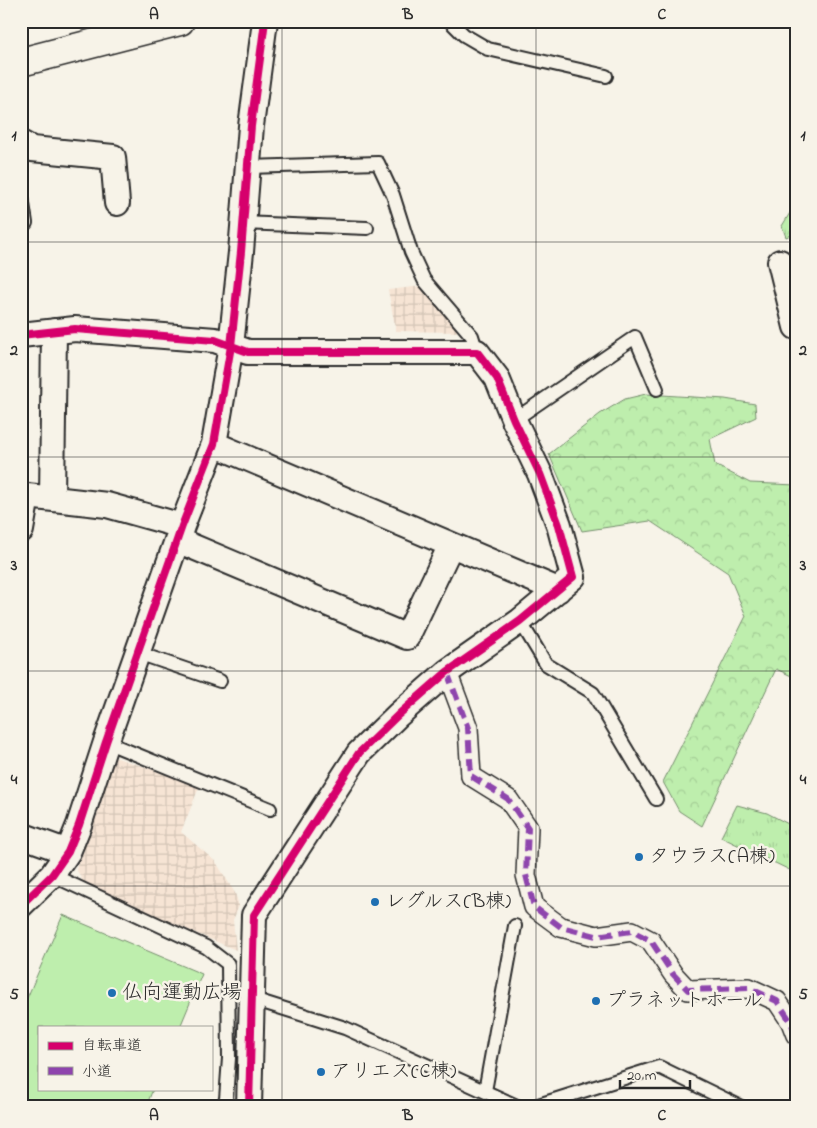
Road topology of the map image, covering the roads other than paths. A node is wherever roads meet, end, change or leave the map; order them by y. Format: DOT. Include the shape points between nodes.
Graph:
graph roads {
  1 [pos="180,21"];
  2 [pos="265,21"];
  3 [pos="450,21"];
  4 [pos="21,62"];
  5 [pos="606,76"];
  6 [pos="21,142"];
  7 [pos="248,168"];
  8 [pos="21,191"];
  9 [pos="118,203"];
  10 [pos="26,223"];
  11 [pos="244,223"];
  12 [pos="367,228"];
  13 [pos="780,262"];
  14 [pos="796,327"];
  15 [pos="54,331"];
  16 [pos="21,334"];
  17 [pos="231,346"];
  18 [pos="477,352"];
  19 [pos="657,389"];
  20 [pos="514,420"];
  21 [pos="214,444"];
  22 [pos="24,496"];
  23 [pos="52,498"];
  24 [pos="21,530"];
  25 [pos="179,533"];
  26 [pos="452,545"];
  27 [pos="558,590"];
  28 [pos="520,621"];
  29 [pos="138,653"];
  30 [pos="447,672"];
  31 [pos="220,681"];
  32 [pos="106,742"];
  33 [pos="656,799"];
  34 [pos="270,809"];
  35 [pos="21,835"];
  36 [pos="68,852"];
  37 [pos="52,875"];
  38 [pos="21,905"];
  39 [pos="515,926"];
  40 [pos="253,999"];
  41 [pos="796,1035"];
  42 [pos="485,1091"];
  43 [pos="222,1107"];
  44 [pos="250,1107"];
  45 [pos="519,1107"];
  46 [pos="532,1107"];
  47 [pos="741,1107"];
  1 -- 4 [label="street"];
  2 -- 7 [label="street"];
  3 -- 5 [label="lane" via="464,35 488,48"];
  6 -- 9 [label="street" via="32,149 113,157"];
  7 -- 11 [label="street"];
  7 -- 18 [label="lane" via="378,163 424,280 472,336"];
  8 -- 10 [label="lane"];
  11 -- 12 [label="lane"];
  11 -- 17 [label="street"];
  13 -- 14 [label="street"];
  15 -- 16 [label="street"];
  15 -- 17 [label="street" via="75,329 215,340"];
  15 -- 23 [label="street"];
  17 -- 18 [label="street" via="248,352"];
  17 -- 21 [label="street"];
  18 -- 20 [label="street" via="497,378"];
  19 -- 20 [label="lane" via="635,338"];
  20 -- 27 [label="street" via="540,474 573,577"];
  21 -- 25 [label="street"];
  21 -- 26 [label="street"];
  22 -- 23 [label="street"];
  22 -- 24 [label="street"];
  23 -- 25 [label="street" via="107,505"];
  25 -- 26 [label="street" via="407,637"];
  25 -- 29 [label="street"];
  26 -- 27 [label="street"];
  27 -- 28 [label="street"];
  28 -- 30 [label="street"];
  28 -- 33 [label="lane" via="546,664 593,693"];
  29 -- 31 [label="lane"];
  29 -- 32 [label="street"];
  30 -- 40 [label="street" via="359,753 254,915"];
  30 -- 41 [label="street" via="468,728 471,776 508,799 528,828 526,875 534,908 561,927 596,936 632,931 651,941 688,990 749,988 777,1001"];
  32 -- 34 [label="lane"];
  32 -- 36 [label="street"];
  35 -- 36 [label="street"];
  36 -- 37 [label="street"];
  37 -- 38 [label="street"];
  37 -- 43 [label="lane" via="206,946 228,964 229,1058 226,1099"];
  39 -- 42 [label="lane"];
  40 -- 42 [label="lane" via="345,1028"];
  40 -- 44 [label="street"];
  42 -- 45 [label="lane"];
  46 -- 47 [label="lane" via="659,1067"];
}
